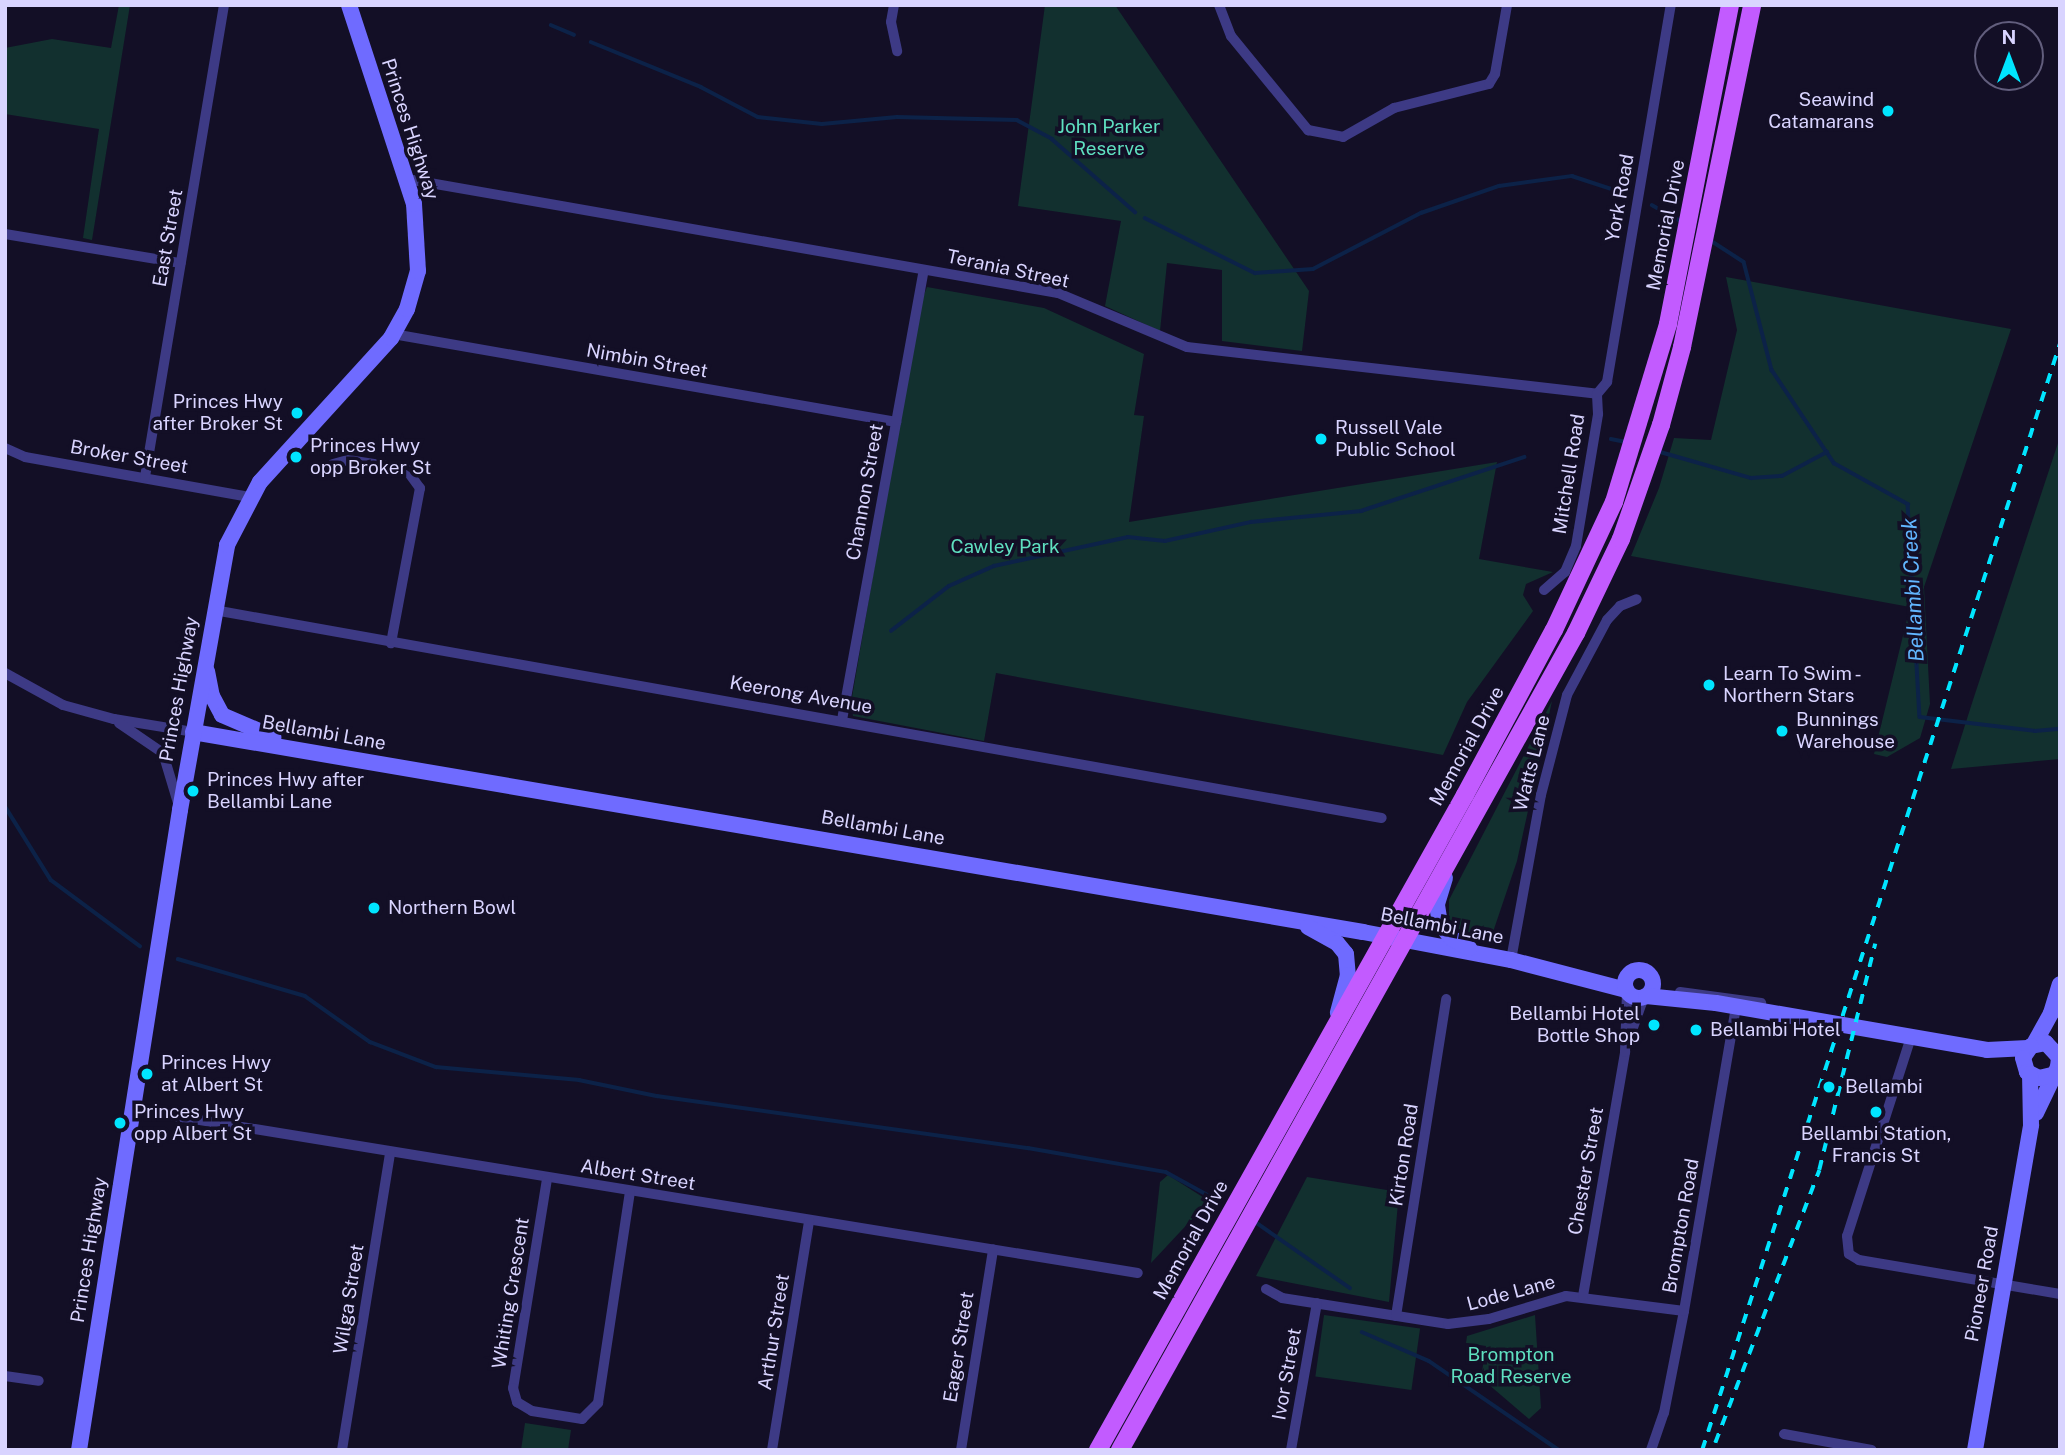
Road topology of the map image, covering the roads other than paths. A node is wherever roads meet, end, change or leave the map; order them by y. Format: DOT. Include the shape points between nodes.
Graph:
graph roads {
  1 [pos="224,5"];
  2 [pos="349,5"];
  3 [pos="894,5"];
  4 [pos="1219,5"];
  5 [pos="1507,5"];
  6 [pos="1671,5"];
  7 [pos="1730,5"];
  8 [pos="1752,5"];
  9 [pos="897,51"];
  10 [pos="407,179"];
  11 [pos="5,234"];
  12 [pos="181,263"];
  13 [pos="924,270"];
  14 [pos="393,334"];
  15 [pos="1597,394"];
  16 [pos="896,422"];
  17 [pos="5,448"];
  18 [pos="333,464"];
  19 [pos="145,477"];
  20 [pos="248,497"];
  21 [pos="1544,590"];
  22 [pos="1637,599"];
  23 [pos="214,610"];
  24 [pos="391,643"];
  25 [pos="205,661"];
  26 [pos="5,673"];
  27 [pos="114,719"];
  28 [pos="842,720"];
  29 [pos="193,732"];
  30 [pos="337,757"];
  31 [pos="180,810"];
  32 [pos="1382,818"];
  33 [pos="1458,843"];
  34 [pos="1296,921"];
  35 [pos="1383,936"];
  36 [pos="1403,940"];
  37 [pos="1486,956"];
  38 [pos="1511,960"];
  39 [pos="1632,972"];
  40 [pos="1566,973"];
  41 [pos="1650,977"];
  42 [pos="2060,984"];
  43 [pos="1626,991"];
  44 [pos="1680,992"];
  45 [pos="1645,997"];
  46 [pos="1446,999"];
  47 [pos="1716,1003"];
  48 [pos="1736,1007"];
  49 [pos="2052,1013"];
  50 [pos="1798,1017"];
  51 [pos="1334,1025"];
  52 [pos="1911,1037"];
  53 [pos="2031,1046"];
  54 [pos="1987,1050"];
  55 [pos="2057,1051"];
  56 [pos="1625,1052"];
  57 [pos="2028,1072"];
  58 [pos="2056,1073"];
  59 [pos="132,1109"];
  60 [pos="2031,1125"];
  61 [pos="390,1153"];
  62 [pos="547,1179"];
  63 [pos="630,1192"];
  64 [pos="809,1220"];
  65 [pos="993,1250"];
  66 [pos="1138,1273"];
  67 [pos="2003,1285"];
  68 [pos="1266,1289"];
  69 [pos="2060,1294"];
  70 [pos="1583,1296"];
  71 [pos="1317,1303"];
  72 [pos="1684,1311"];
  73 [pos="1396,1316"];
  74 [pos="5,1376"];
  75 [pos="39,1381"];
  76 [pos="1784,1434"];
  77 [pos="79,1450"];
  78 [pos="342,1450"];
  79 [pos="772,1450"];
  80 [pos="961,1450"];
  81 [pos="1098,1450"];
  82 [pos="1120,1450"];
  83 [pos="1291,1450"];
  84 [pos="1651,1450"];
  85 [pos="1872,1450"];
  86 [pos="1975,1450"];
  1 -- 12 [label="street, East Street"];
  2 -- 10 [label="main road, Princes Highway"];
  3 -- 9 [label="street" via="891,22"];
  4 -- 5 [label="street" via="1231,36 1308,130 1343,137 1394,108 1489,84 1495,74"];
  6 -- 15 [label="street, York Road" via="1607,382"];
  7 -- 35 [label="main road, Memorial Drive" via="1683,244 1629,460 1554,629"];
  8 -- 33 [label="main road, Memorial Drive" via="1701,254 1648,466 1576,633"];
  10 -- 13 [label="street, Terania Street"];
  10 -- 14 [label="main road, Princes Highway" via="418,227 418,271 407,309"];
  11 -- 12 [label="street"];
  12 -- 19 [label="street, East Street"];
  13 -- 15 [label="street, Terania Street" via="1059,293 1187,347"];
  13 -- 16 [label="street, Channon Street"];
  14 -- 16 [label="street, Nimbin Street"];
  14 -- 20 [label="main road, Princes Highway"];
  15 -- 21 [label="street, Mitchell Road" via="1598,414 1576,546 1565,572"];
  16 -- 28 [label="street, Channon Street"];
  17 -- 19 [label="street, Broker Street" via="25,457"];
  18 -- 24 [label="street" via="348,460 406,469 420,488"];
  19 -- 20 [label="street, Broker Street"];
  20 -- 23 [label="main road, Princes Highway" via="227,545"];
  22 -- 38 [label="street, Watts Lane" via="1620,606 1607,620 1567,695 1541,795"];
  23 -- 24 [label="street, Keerong Avenue"];
  23 -- 25 [label="main road, Princes Highway"];
  24 -- 28 [label="street, Keerong Avenue"];
  25 -- 29 [label="main road, Princes Highway"];
  25 -- 30 [label="main road" via="212,696 225,718"];
  26 -- 27 [label="street" via="63,705"];
  27 -- 29 [label="street"];
  27 -- 31 [label="street" via="163,753"];
  28 -- 32 [label="street, Keerong Avenue"];
  29 -- 30 [label="main road, Bellambi Lane"];
  29 -- 31 [label="main road, Princes Highway"];
  30 -- 34 [label="main road, Bellambi Lane"];
  31 -- 59 [label="main road, Princes Highway"];
  33 -- 36 [label="main road, Memorial Drive"];
  33 -- 37 [label="main road" via="1441,886 1437,914 1451,938"];
  34 -- 35 [label="main road, Bellambi Lane"];
  34 -- 51 [label="main road" via="1329,938 1346,954 1346,986"];
  35 -- 36 [label="main road, Bellambi Lane"];
  35 -- 51 [label="main road, Memorial Drive"];
  36 -- 37 [label="main road, Bellambi Lane"];
  36 -- 82 [label="main road, Memorial Drive"];
  37 -- 38 [label="main road, Bellambi Lane"];
  38 -- 40 [label="main road, Bellambi Lane"];
  39 -- 40 [label="main road"];
  39 -- 41 [label="main road"];
  39 -- 43 [label="main road"];
  40 -- 43 [label="main road"];
  41 -- 44 [label="main road"];
  41 -- 45 [label="main road" via="1653,985"];
  42 -- 49 [label="main road"];
  43 -- 45 [label="main road"];
  43 -- 56 [label="street"];
  44 -- 47 [label="main road"];
  44 -- 50 [label="street" via="1759,1003"];
  45 -- 47 [label="main road"];
  45 -- 56 [label="street"];
  46 -- 73 [label="street, Kirton Road"];
  47 -- 48 [label="main road"];
  48 -- 50 [label="main road"];
  48 -- 72 [label="street, Brompton Road"];
  49 -- 53 [label="main road"];
  49 -- 55 [label="main road, Pioneer Road"];
  50 -- 52 [label="main road"];
  51 -- 81 [label="main road, Memorial Drive"];
  52 -- 54 [label="main road"];
  52 -- 67 [label="street" via="1847,1236 1847,1251 1859,1260"];
  53 -- 54 [label="main road"];
  53 -- 55 [label="main road"];
  53 -- 57 [label="main road, Pioneer Road"];
  54 -- 57 [label="main road"];
  55 -- 58 [label="main road, Pioneer Road"];
  56 -- 70 [label="street, Chester Street"];
  57 -- 58 [label="main road" via="2039,1078"];
  57 -- 60 [label="main road, Pioneer Road"];
  58 -- 60 [label="main road, Pioneer Road"];
  59 -- 61 [label="street, Albert Street"];
  59 -- 77 [label="main road, Princes Highway"];
  60 -- 67 [label="main road, Pioneer Road"];
  61 -- 62 [label="street, Albert Street"];
  61 -- 78 [label="street, Wilga Street"];
  62 -- 63 [label="street, Albert Street"];
  62 -- 63 [label="street, Whiting Crescent" via="513,1388 517,1402 532,1411 582,1419 598,1402"];
  63 -- 64 [label="street, Albert Street"];
  64 -- 65 [label="street, Albert Street"];
  64 -- 79 [label="street, Arthur Street"];
  65 -- 66 [label="street, Albert Street"];
  65 -- 80 [label="street, Eager Street"];
  67 -- 69 [label="street"];
  67 -- 86 [label="main road, Pioneer Road"];
  68 -- 71 [label="street, Lode Lane" via="1282,1298"];
  70 -- 72 [label="street, Lode Lane"];
  70 -- 73 [label="street, Lode Lane" via="1550,1298 1471,1323"];
  71 -- 73 [label="street, Lode Lane"];
  71 -- 83 [label="street, Ivor Street"];
  72 -- 84 [label="street, Brompton Road" via="1664,1413"];
  74 -- 75 [label="street"];
  76 -- 85 [label="street"];
}
